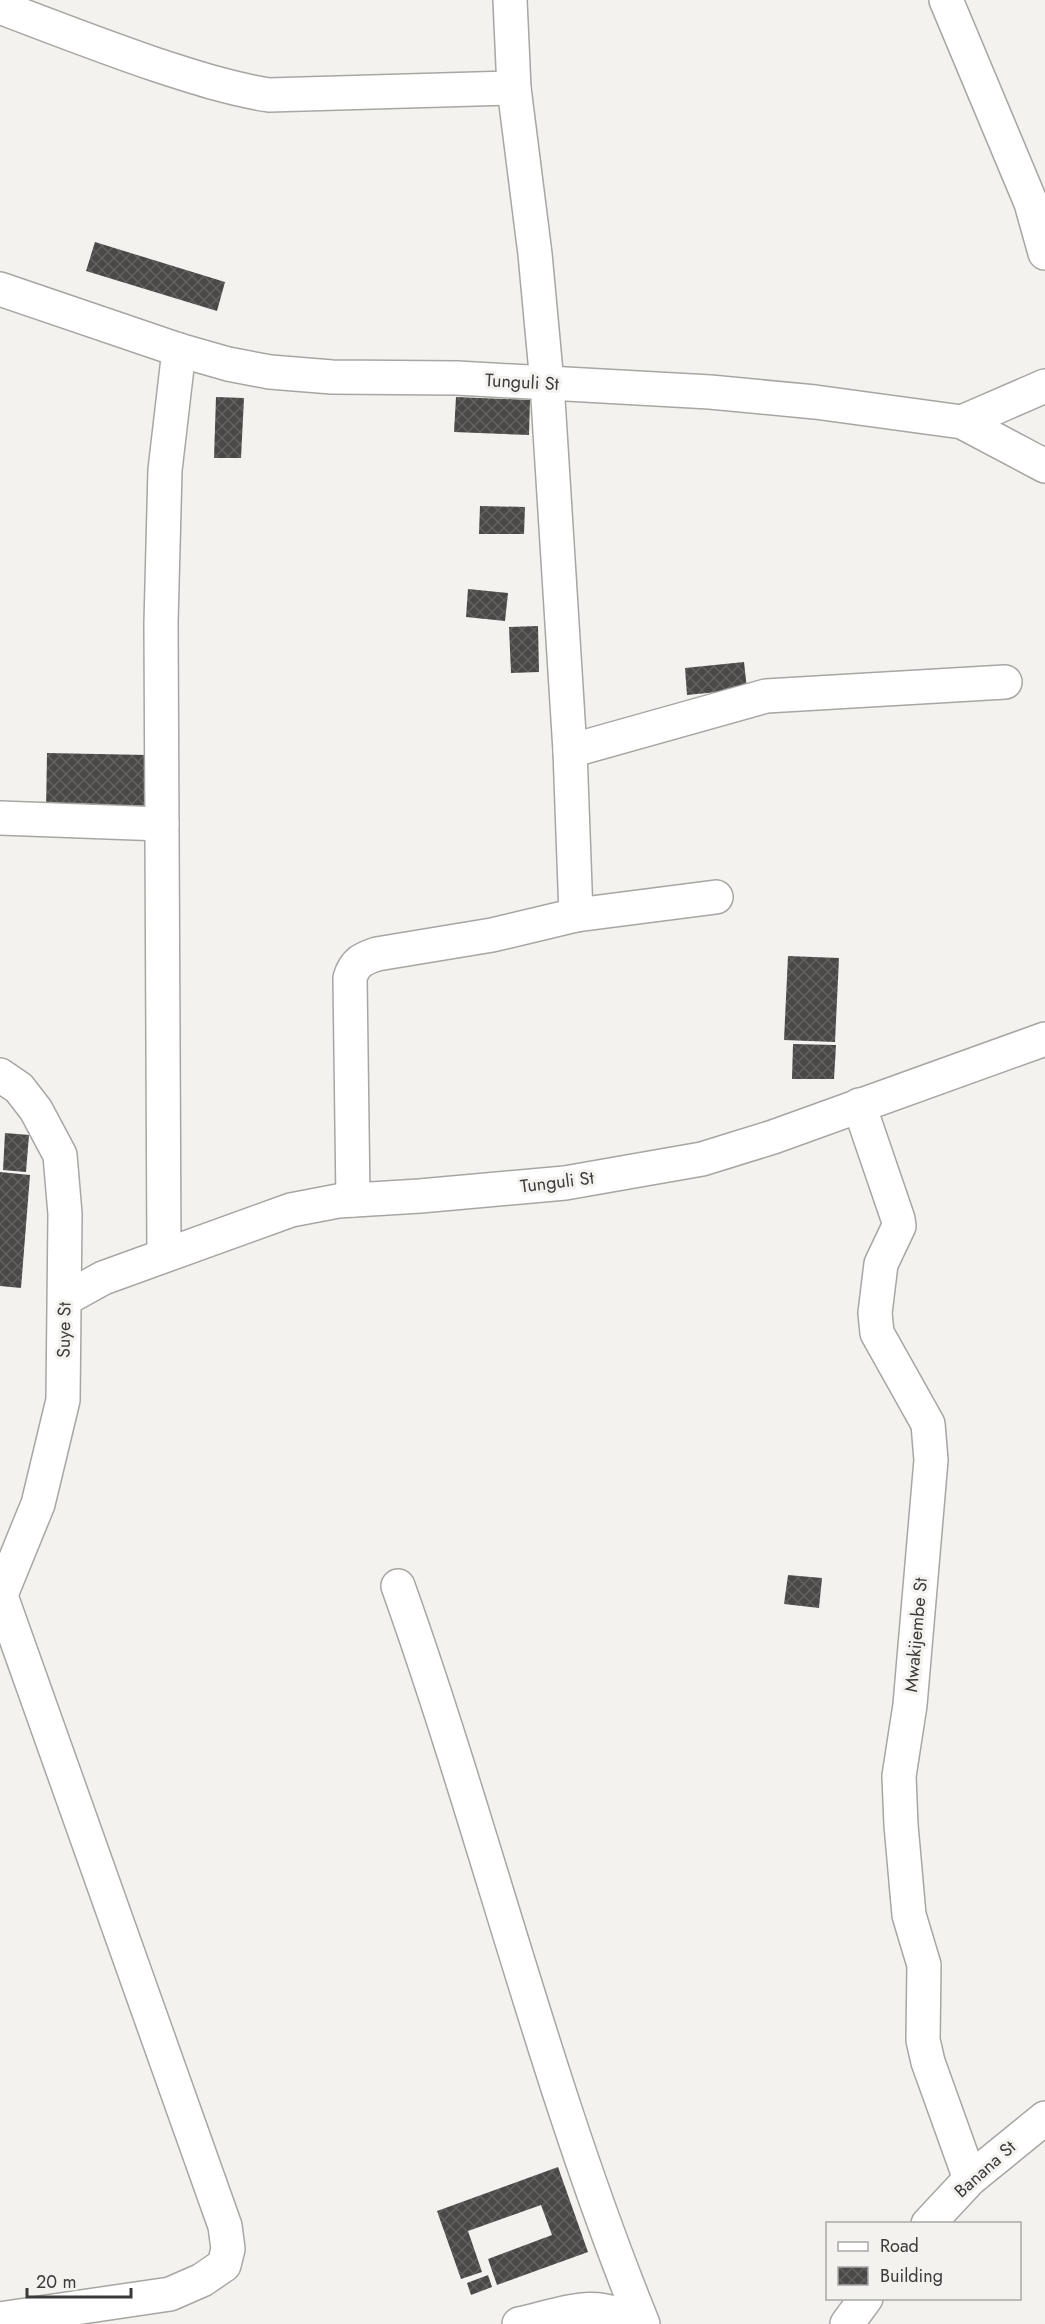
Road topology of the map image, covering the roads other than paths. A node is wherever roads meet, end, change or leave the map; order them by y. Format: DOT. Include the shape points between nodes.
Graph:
graph roads {
  1 [pos="510,0"];
  2 [pos="946,0"];
  3 [pos="0,8"];
  4 [pos="514,88"];
  5 [pos="1045,254"];
  6 [pos="0,289"];
  7 [pos="179,350"];
  8 [pos="547,383"];
  9 [pos="1045,386"];
  10 [pos="962,422"];
  11 [pos="1045,466"];
  12 [pos="1005,682"];
  13 [pos="570,751"];
  14 [pos="0,818"];
  15 [pos="162,824"];
  16 [pos="716,897"];
  17 [pos="576,915"];
  18 [pos="1045,1039"];
  19 [pos="0,1075"];
  20 [pos="859,1105"];
  21 [pos="353,1200"];
  22 [pos="164,1255"];
  23 [pos="65,1299"];
  24 [pos="398,1586"];
  25 [pos="1,1596"];
  26 [pos="1045,2118"];
  27 [pos="970,2180"];
  28 [pos="929,2222"];
  29 [pos="865,2300"];
  30 [pos="0,2319"];
  31 [pos="519,2324"];
  32 [pos="631,2324"];
  33 [pos="643,2324"];
  34 [pos="847,2324"];
  1 -- 4 [label="street"];
  2 -- 5 [label="street" via="1031,203"];
  3 -- 4 [label="street" via="216,85 268,95"];
  4 -- 8 [label="street"];
  6 -- 7 [label="street, Tunguli St"];
  7 -- 8 [label="street, Tunguli St" via="270,372"];
  7 -- 15 [label="street" via="165,470"];
  8 -- 10 [label="street, Tunguli St" via="710,392"];
  8 -- 13 [label="street"];
  9 -- 10 [label="street"];
  10 -- 11 [label="street, Tunguli St"];
  12 -- 13 [label="street" via="766,696"];
  13 -- 17 [label="street"];
  14 -- 15 [label="street"];
  15 -- 22 [label="street"];
  16 -- 17 [label="street"];
  17 -- 21 [label="street" via="492,935 377,954 354,965 350,978"];
  18 -- 20 [label="street, Tunguli St"];
  19 -- 23 [label="street, Suye St" via="19,1088 36,1110 60,1155"];
  20 -- 21 [label="street, Tunguli St" via="702,1159 566,1183"];
  20 -- 27 [label="street, Mwakijembe St" via="898,1219 881,1264 874,1313 877,1333 928,1424 931,1443 910,1705 899,1776 901,1825 909,1915 924,1965 923,2040"];
  21 -- 22 [label="street, Tunguli St" via="291,1210"];
  22 -- 23 [label="street, Tunguli St" via="103,1278"];
  23 -- 25 [label="street, Suye St" via="63,1400 38,1504"];
  24 -- 33 [label="street" via="450,1739 549,2064"];
  25 -- 30 [label="street" via="221,2215 228,2249 224,2265 170,2294"];
  26 -- 27 [label="street, Banana St"];
  27 -- 28 [label="street, Banana St"];
  29 -- 34 [label="street"];
  31 -- 32 [label="street" via="595,2308"];
}
